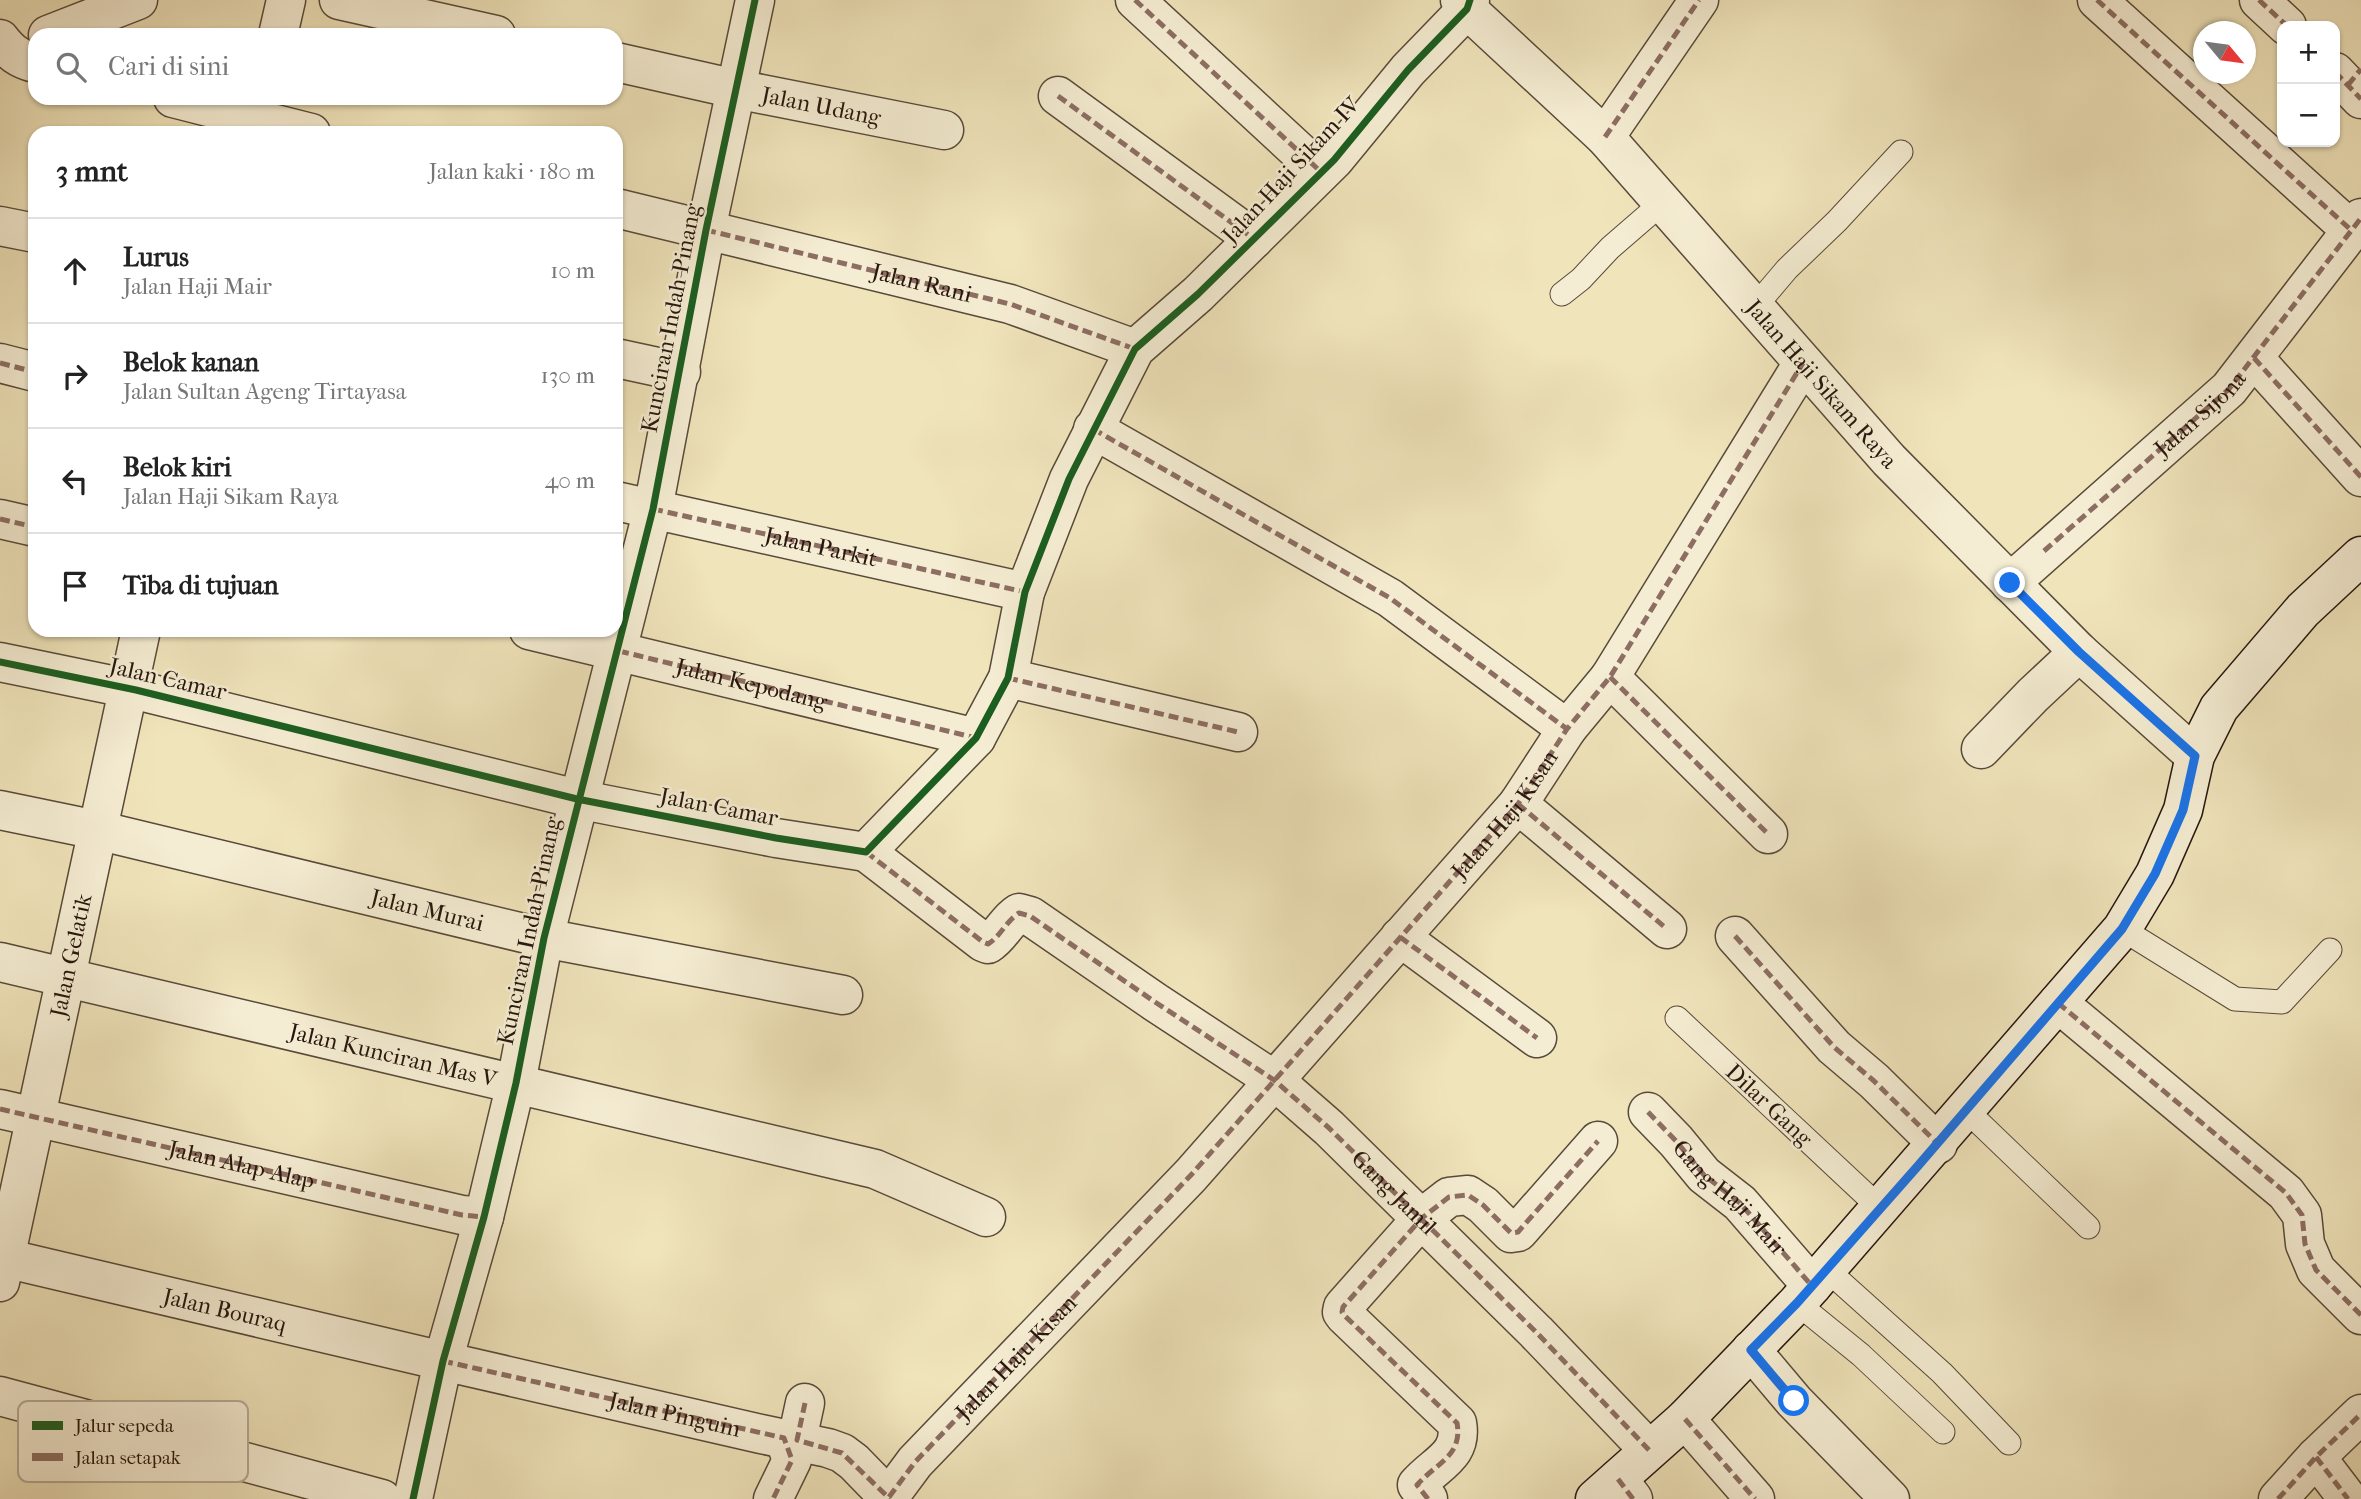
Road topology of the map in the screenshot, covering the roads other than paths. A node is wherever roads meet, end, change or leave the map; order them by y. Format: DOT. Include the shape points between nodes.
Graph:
graph roads {
  1 [pos="138,0"];
  2 [pos="286,0"];
  3 [pos="339,0"];
  4 [pos="755,0"];
  5 [pos="1135,0"];
  6 [pos="1699,0"];
  7 [pos="2097,0"];
  8 [pos="2259,0"];
  9 [pos="1466,3"];
  10 [pos="2282,21"];
  11 [pos="66,28"];
  12 [pos="280,28"];
  13 [pos="465,28"];
  14 [pos="623,64"];
  15 [pos="736,89"];
  16 [pos="1058,96"];
  17 [pos="204,105"];
  18 [pos="258,117"];
  19 [pos="288,126"];
  20 [pos="944,130"];
  21 [pos="1605,137"];
  22 [pos="1901,152"];
  23 [pos="1321,172"];
  24 [pos="1662,203"];
  25 [pos="623,210"];
  26 [pos="2356,224"];
  27 [pos="0,226"];
  28 [pos="706,230"];
  29 [pos="28,232"];
  30 [pos="1254,239"];
  31 [pos="1562,294"];
  32 [pos="1754,308"];
  33 [pos="1135,349"];
  34 [pos="2254,358"];
  35 [pos="623,360"];
  36 [pos="0,363"];
  37 [pos="1803,363"];
  38 [pos="28,370"];
  39 [pos="681,372"];
  40 [pos="1093,429"];
  41 [pos="2361,477"];
  42 [pos="623,503"];
  43 [pos="653,509"];
  44 [pos="0,519"];
  45 [pos="28,525"];
  46 [pos="2361,556"];
  47 [pos="2010,583"];
  48 [pos="1025,592"];
  49 [pos="623,631"];
  50 [pos="140,637"];
  51 [pos="559,637"];
  52 [pos="621,637"];
  53 [pos="618,651"];
  54 [pos="2079,652"];
  55 [pos="0,662"];
  56 [pos="1610,677"];
  57 [pos="1008,678"];
  58 [pos="129,689"];
  59 [pos="1567,729"];
  60 [pos="1238,732"];
  61 [pos="976,738"];
  62 [pos="1981,749"];
  63 [pos="2195,756"];
  64 [pos="577,799"];
  65 [pos="1518,804"];
  66 [pos="0,810"];
  67 [pos="97,830"];
  68 [pos="1768,834"];
  69 [pos="866,852"];
  70 [pos="1667,929"];
  71 [pos="2122,929"];
  72 [pos="1735,936"];
  73 [pos="1400,937"];
  74 [pos="544,938"];
  75 [pos="2330,950"];
  76 [pos="0,962"];
  77 [pos="67,977"];
  78 [pos="843,995"];
  79 [pos="2058,1003"];
  80 [pos="1677,1018"];
  81 [pos="1537,1038"];
  82 [pos="1274,1080"];
  83 [pos="516,1083"];
  84 [pos="1966,1110"];
  85 [pos="1648,1112"];
  86 [pos="18,1113"];
  87 [pos="1598,1141"];
  88 [pos="1938,1144"];
  89 [pos="1871,1200"];
  90 [pos="484,1217"];
  91 [pos="986,1217"];
  92 [pos="1422,1218"];
  93 [pos="1148,1220"];
  94 [pos="2088,1227"];
  95 [pos="2,1265"];
  96 [pos="1812,1286"];
  97 [pos="2361,1315"];
  98 [pos="1751,1350"];
  99 [pos="443,1361"];
  100 [pos="0,1396"];
  101 [pos="19,1401"];
  102 [pos="805,1403"];
  103 [pos="2361,1414"];
  104 [pos="1685,1419"];
  105 [pos="1943,1432"];
  106 [pos="790,1439"];
  107 [pos="2009,1443"];
  108 [pos="1649,1450"];
  109 [pos="2316,1457"];
  110 [pos="248,1463"];
  111 [pos="1615,1493"];
  112 [pos="890,1498"];
  113 [pos="382,1499"];
  114 [pos="413,1499"];
  115 [pos="773,1499"];
  116 [pos="1428,1499"];
  117 [pos="1755,1499"];
  118 [pos="1890,1499"];
  119 [pos="2278,1499"];
  120 [pos="2348,1499"];
  1 -- 11 [label="street"];
  2 -- 12 [label="street"];
  3 -- 13 [label="street"];
  4 -- 15 [label="street, Kunciran Indah-Pinang"];
  5 -- 23 [label="street"];
  6 -- 21 [label="street"];
  7 -- 26 [label="street"];
  8 -- 10 [label="street"];
  9 -- 21 [label="street, Jalan Haji Sikam Raya"];
  9 -- 23 [label="street, Jalan Haji Sikam IV"];
  14 -- 15 [label="street, Jalan Udang"];
  15 -- 20 [label="street, Jalan Udang"];
  15 -- 28 [label="street, Kunciran Indah-Pinang"];
  16 -- 30 [label="street"];
  17 -- 18 [label="street"];
  18 -- 19 [label="street"];
  21 -- 24 [label="street, Jalan Haji Sikam Raya"];
  22 -- 32 [label="lane"];
  23 -- 30 [label="street, Jalan Haji Sikam IV"];
  24 -- 31 [label="lane"];
  24 -- 32 [label="street, Jalan Haji Sikam Raya"];
  25 -- 28 [label="street, Jalan Rani"];
  26 -- 34 [label="street, Jalan Sijona"];
  27 -- 29 [label="street"];
  28 -- 33 [label="street, Jalan Rani" via="1010,304"];
  28 -- 39 [label="street, Kunciran Indah-Pinang"];
  30 -- 33 [label="street, Jalan Haji Sikam IV"];
  32 -- 37 [label="street, Jalan Haji Sikam Raya"];
  33 -- 40 [label="street"];
  34 -- 41 [label="street"];
  34 -- 47 [label="street, Jalan Sijona" via="2229,389"];
  35 -- 39 [label="street"];
  36 -- 38 [label="street"];
  37 -- 47 [label="street, Jalan Haji Sikam Raya" via="1889,460"];
  37 -- 56 [label="street, Jalan Haji Kisan"];
  39 -- 43 [label="street, Kunciran Indah-Pinang"];
  40 -- 48 [label="street"];
  40 -- 59 [label="street" via="1390,598"];
  42 -- 43 [label="street, Jalan Parkit"];
  43 -- 48 [label="street, Jalan Parkit"];
  43 -- 49 [label="street, Kunciran Indah-Pinang"];
  44 -- 45 [label="street"];
  46 -- 63 [label="street" via="2303,610 2220,708"];
  47 -- 54 [label="street, Jalan Haji Sikam Raya"];
  48 -- 57 [label="street"];
  50 -- 58 [label="street, Jalan Gelatik"];
  51 -- 53 [label="street, Jalan Kepodang"];
  52 -- 53 [label="street, Kunciran Indah-Pinang"];
  53 -- 61 [label="street, Jalan Kepodang"];
  53 -- 64 [label="street, Kunciran Indah-Pinang"];
  54 -- 62 [label="street"];
  54 -- 63 [label="street, Jalan Haji Sikam Raya"];
  55 -- 58 [label="street, Jalan Camar"];
  56 -- 59 [label="street, Jalan Haji Kisan"];
  56 -- 68 [label="street"];
  57 -- 60 [label="street"];
  57 -- 61 [label="street"];
  58 -- 64 [label="street, Jalan Camar"];
  58 -- 67 [label="street, Jalan Gelatik"];
  59 -- 65 [label="street, Jalan Haji Kisan"];
  61 -- 69 [label="street"];
  63 -- 71 [label="street" via="2183,810 2155,874"];
  64 -- 69 [label="street, Jalan Camar"];
  64 -- 74 [label="street, Kunciran Indah-Pinang"];
  65 -- 70 [label="street"];
  65 -- 73 [label="street, Jalan Haji Kisan"];
  66 -- 67 [label="street, Jalan Murai"];
  67 -- 74 [label="street, Jalan Murai"];
  67 -- 77 [label="street, Jalan Gelatik"];
  69 -- 82 [label="street, Gang Jamil" via="988,944 1010,918 1019,913 1030,916"];
  71 -- 75 [label="lane" via="2235,999 2282,1002"];
  71 -- 79 [label="street"];
  72 -- 88 [label="street" via="1834,1047"];
  73 -- 81 [label="street"];
  73 -- 82 [label="street, Jalan Haji Kisan"];
  74 -- 78 [label="street, Jalan Murai"];
  74 -- 83 [label="street, Kunciran Indah-Pinang"];
  76 -- 77 [label="street, Jalan Kunciran Mas V"];
  77 -- 83 [label="street, Jalan Kunciran Mas V"];
  77 -- 86 [label="street, Jalan Gelatik"];
  79 -- 84 [label="street"];
  79 -- 97 [label="street" via="2286,1193 2302,1214 2305,1244 2316,1270"];
  80 -- 89 [label="lane, Dilar Gang"];
  82 -- 92 [label="street, Gang Jamil"];
  82 -- 93 [label="street, Jalan Haji Kisan"];
  83 -- 90 [label="street, Kunciran Indah-Pinang"];
  83 -- 91 [label="street, Jalan Kunciran Mas V" via="875,1169"];
  84 -- 88 [label="street"];
  84 -- 94 [label="lane"];
  85 -- 96 [label="street, Gang Haji Mair" via="1704,1175 1740,1203"];
  86 -- 90 [label="street, Jalan Alap-Alap"];
  86 -- 95 [label="street, Jalan Gelatik"];
  87 -- 92 [label="street" via="1518,1232 1511,1233 1468,1195 1449,1197"];
  88 -- 89 [label="street"];
  89 -- 96 [label="street"];
  90 -- 99 [label="street, Kunciran Indah-Pinang"];
  92 -- 108 [label="street, Gang Jamil"];
  92 -- 116 [label="street" via="1342,1312 1457,1423 1460,1437 1455,1449 1417,1485"];
  93 -- 112 [label="street, Jalan Haju Kisan" via="915,1462"];
  95 -- 99 [label="street, Jalan Bouraq"];
  96 -- 98 [label="street"];
  96 -- 105 [label="lane" via="1861,1355"];
  96 -- 107 [label="lane" via="1942,1373"];
  98 -- 104 [label="street"];
  98 -- 118 [label="street"];
  99 -- 106 [label="street, Jalan Pinguin"];
  99 -- 114 [label="street, Kunciran Indah-Pinang"];
  100 -- 101 [label="street"];
  102 -- 106 [label="street"];
  103 -- 109 [label="street"];
  104 -- 108 [label="street"];
  104 -- 117 [label="street"];
  106 -- 112 [label="street, Jalan Pinguin" via="842,1453"];
  106 -- 115 [label="street" via="792,1460"];
  108 -- 111 [label="street"];
  109 -- 119 [label="street"];
  109 -- 120 [label="street"];
  110 -- 113 [label="street"];
}
